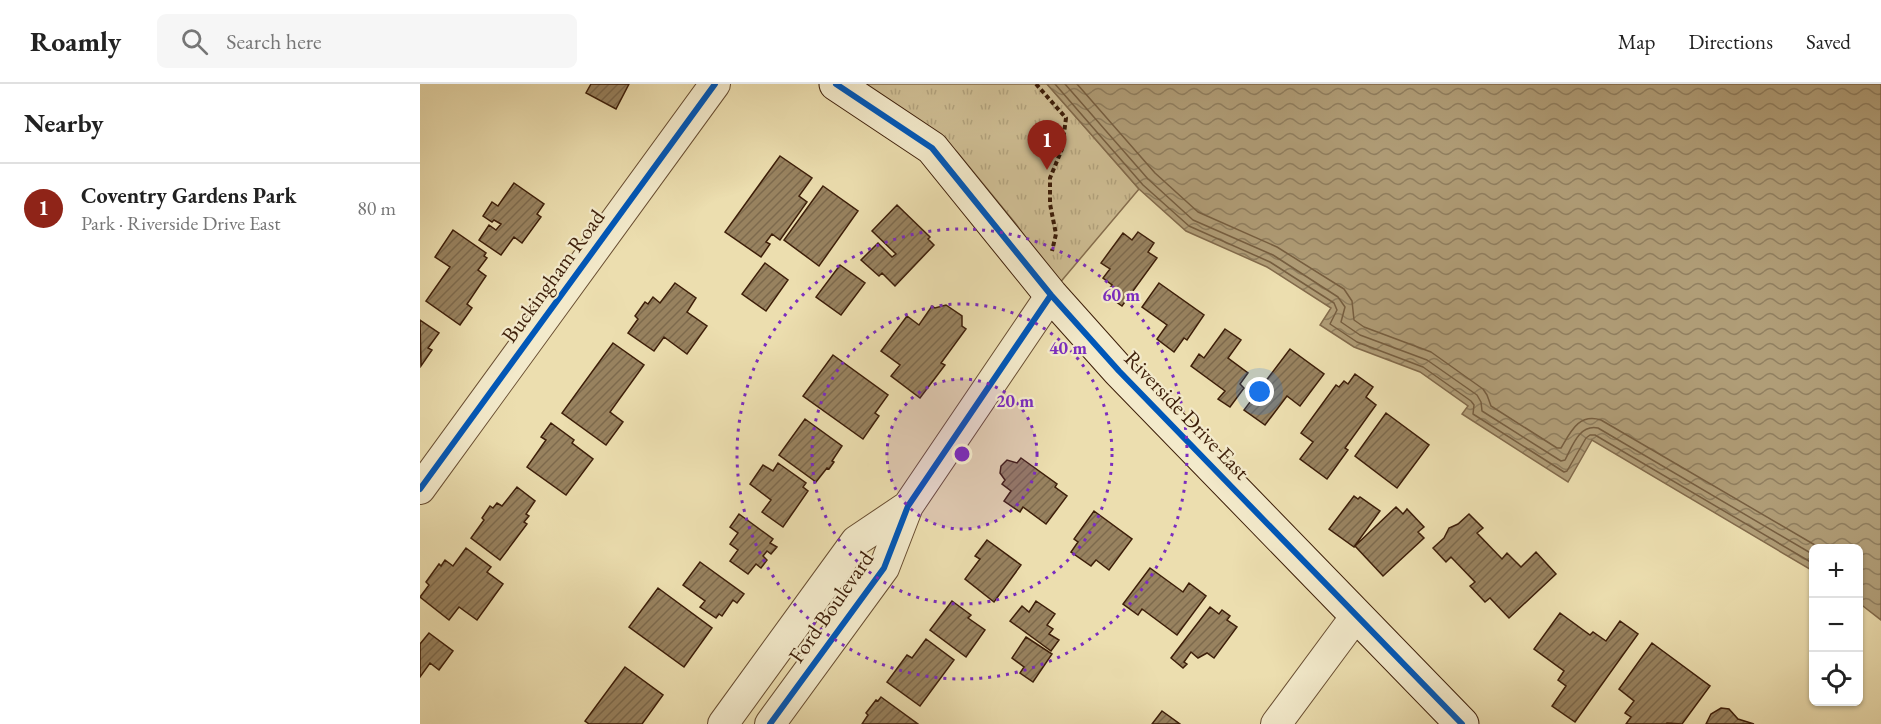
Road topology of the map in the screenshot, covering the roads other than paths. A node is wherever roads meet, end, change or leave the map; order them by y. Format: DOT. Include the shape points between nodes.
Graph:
graph roads {
  1 [pos="715,84"];
  2 [pos="836,84"];
  3 [pos="1051,295"];
  4 [pos="420,489"];
  5 [pos="908,506"];
  6 [pos="1356,616"];
  7 [pos="723,724"];
  8 [pos="770,724"];
  9 [pos="1276,724"];
  10 [pos="1462,724"];
  1 -- 4 [label="street, Buckingham Road"];
  2 -- 3 [label="main road, Riverside Drive East" via="932,148"];
  3 -- 5 [label="street, Ford Boulevard"];
  3 -- 6 [label="main road, Riverside Drive East" via="1119,371"];
  5 -- 7 [label="street, Ford Boulevard" via="856,541"];
  5 -- 8 [label="street, Ford Boulevard" via="884,568"];
  6 -- 9 [label="street"];
  6 -- 10 [label="main road, Riverside Drive East"];
}
